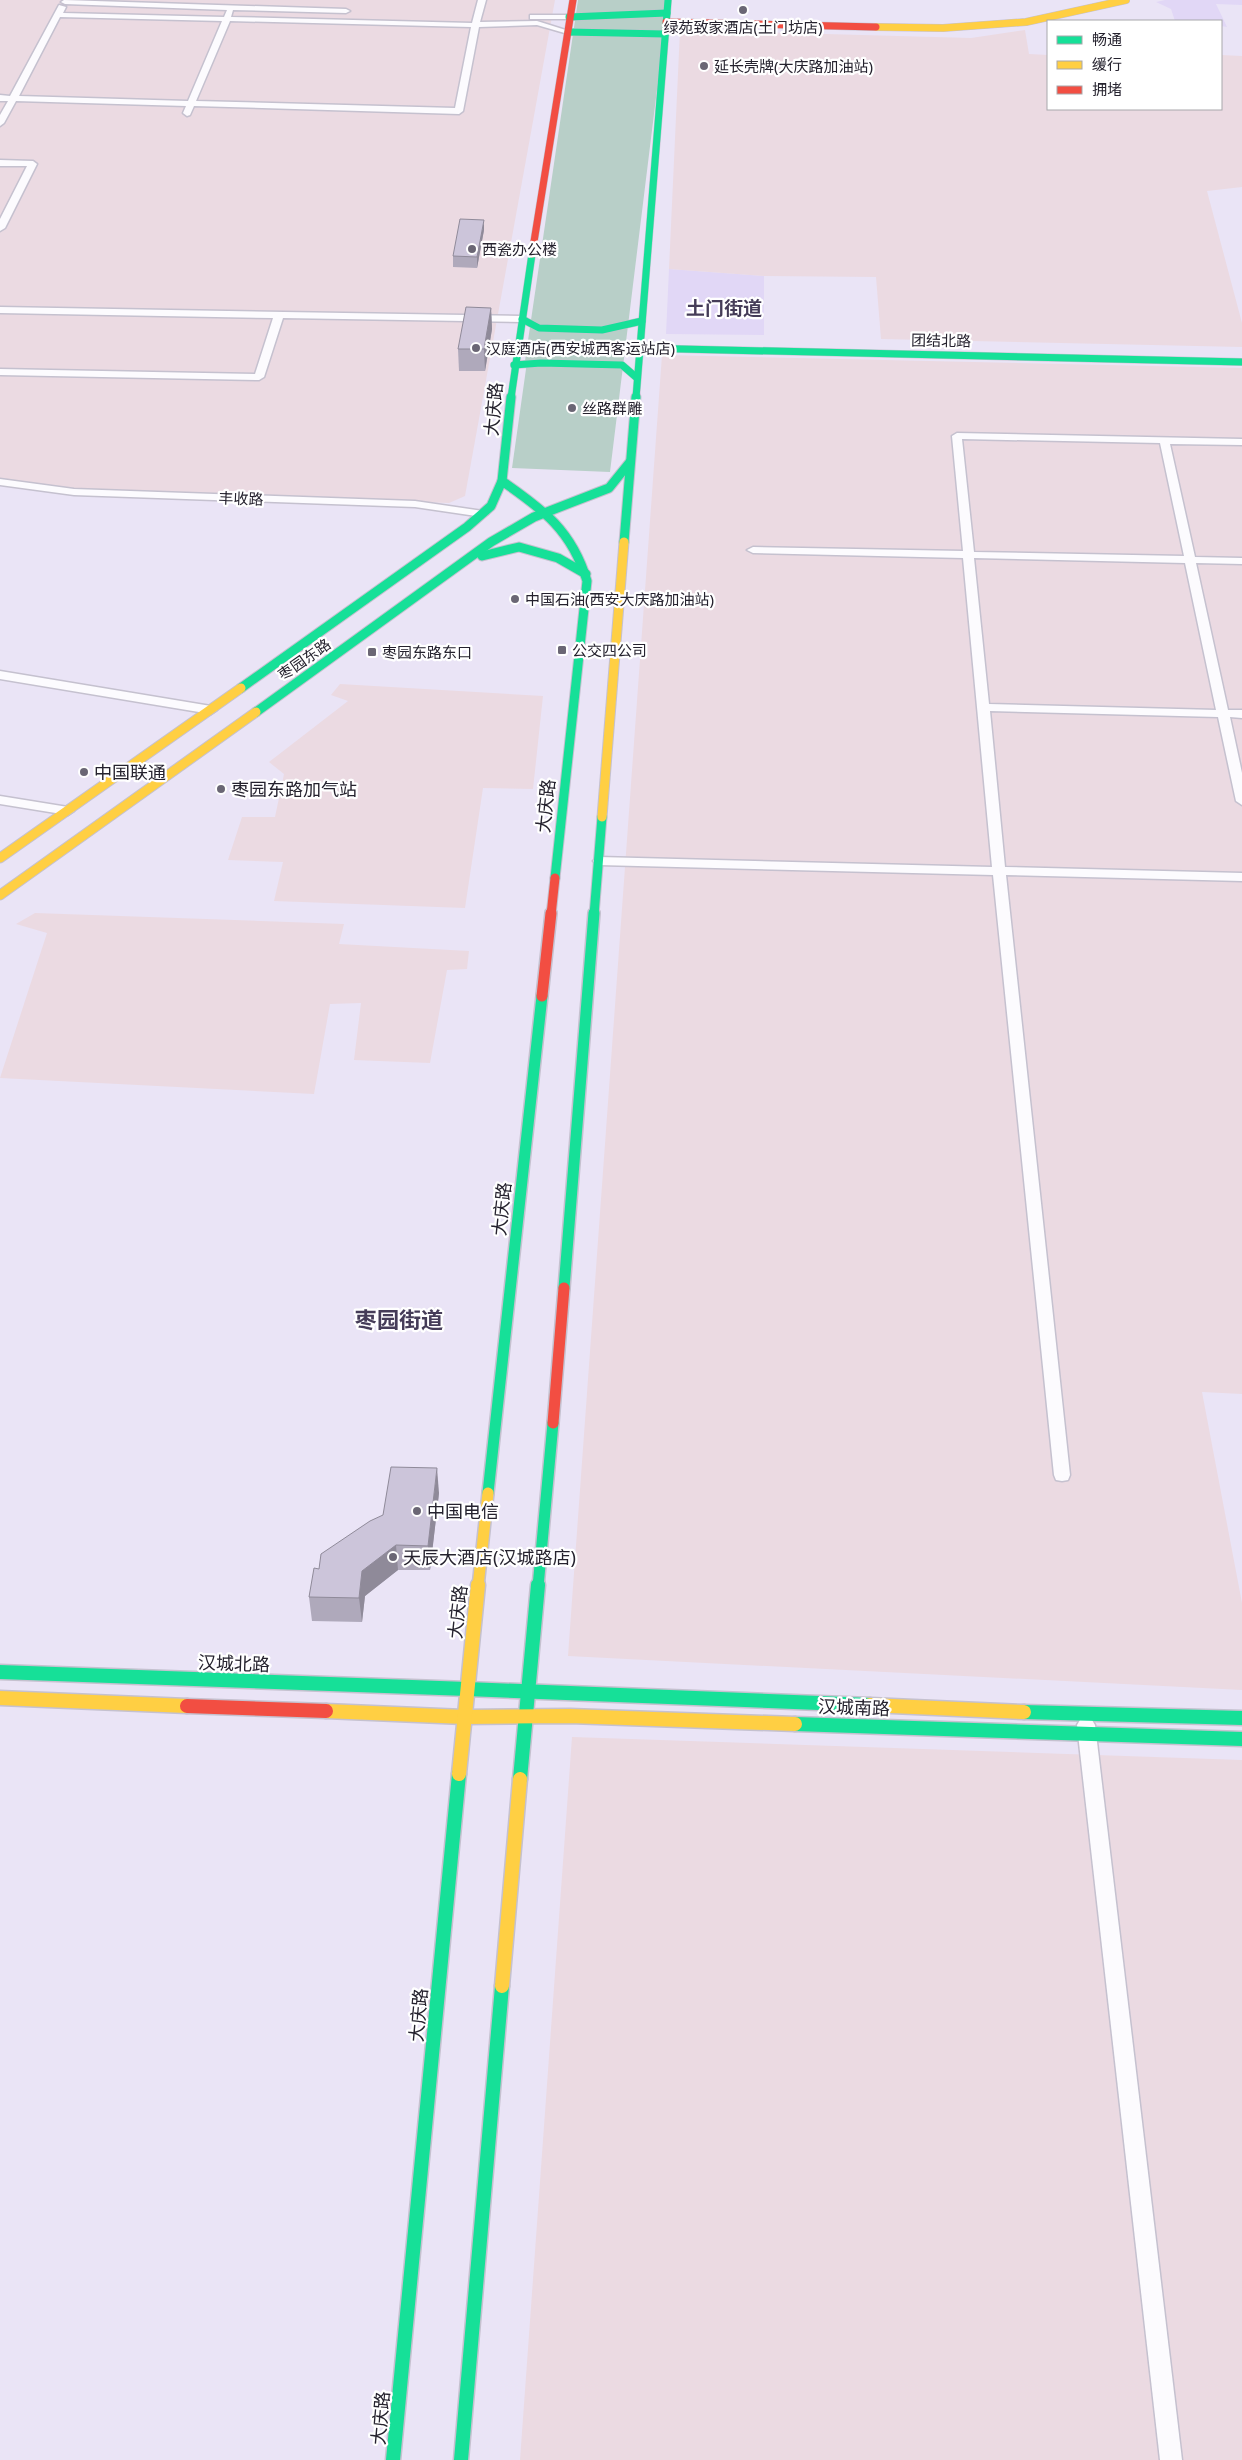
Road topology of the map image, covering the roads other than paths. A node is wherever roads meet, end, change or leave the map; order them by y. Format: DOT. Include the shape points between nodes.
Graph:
graph roads {
  1 [pos="482,0"];
  2 [pos="573,0"];
  3 [pos="668,0"];
  4 [pos="1126,0"];
  5 [pos="66,1"];
  6 [pos="234,3"];
  7 [pos="359,12"];
  8 [pos="399,14"];
  9 [pos="58,15"];
  10 [pos="570,17"];
  11 [pos="227,19"];
  12 [pos="476,21"];
  13 [pos="666,23"];
  14 [pos="568,32"];
  15 [pos="0,98"];
  16 [pos="12,98"];
  17 [pos="193,102"];
  18 [pos="187,113"];
  19 [pos="0,122"];
  20 [pos="0,163"];
  21 [pos="0,228"];
  22 [pos="0,310"];
  23 [pos="279,314"];
  24 [pos="522,319"];
  25 [pos="642,321"];
  26 [pos="640,348"];
  27 [pos="1242,362"];
  28 [pos="514,365"];
  29 [pos="0,372"];
  30 [pos="637,378"];
  31 [pos="1164,440"];
  32 [pos="1242,442"];
  33 [pos="630,462"];
  34 [pos="502,481"];
  35 [pos="0,482"];
  36 [pos="548,512"];
  37 [pos="483,514"];
  38 [pos="754,550"];
  39 [pos="968,555"];
  40 [pos="465,560"];
  41 [pos="1190,560"];
  42 [pos="1242,561"];
  43 [pos="586,574"];
  44 [pos="0,675"];
  45 [pos="983,707"];
  46 [pos="211,710"];
  47 [pos="1224,713"];
  48 [pos="1242,714"];
  49 [pos="0,800"];
  50 [pos="1242,802"];
  51 [pos="68,811"];
  52 [pos="0,858"];
  53 [pos="598,861"];
  54 [pos="999,871"];
  55 [pos="1242,877"];
  56 [pos="0,895"];
  57 [pos="1062,1475"];
  58 [pos="0,1672"];
  59 [pos="467,1689"];
  60 [pos="530,1693"];
  61 [pos="0,1698"];
  62 [pos="526,1716"];
  63 [pos="464,1717"];
  64 [pos="1242,1718"];
  65 [pos="1086,1723"];
  66 [pos="1242,1739"];
  67 [pos="393,2460"];
  68 [pos="461,2460"];
  69 [pos="1171,2460"];
  1 -- 12 [label="street"];
  2 -- 10 [label="main road, 大庆路"];
  3 -- 13 [label="main road"];
  4 -- 13 [label="main road" via="1026,22 943,28"];
  5 -- 6 [label="street"];
  5 -- 9 [label="street"];
  6 -- 7 [label="street"];
  6 -- 11 [label="street"];
  8 -- 12 [label="street"];
  9 -- 11 [label="street"];
  9 -- 16 [label="street"];
  10 -- 12 [label="street"];
  10 -- 13 [label="main road"];
  10 -- 14 [label="main road, 大庆路"];
  11 -- 12 [label="street"];
  11 -- 17 [label="street"];
  12 -- 14 [label="street" via="537,23"];
  12 -- 17 [label="street" via="459,111"];
  13 -- 14 [label="main road"];
  13 -- 25 [label="main road"];
  14 -- 24 [label="main road, 大庆路"];
  15 -- 16 [label="street"];
  16 -- 17 [label="street"];
  16 -- 19 [label="street"];
  17 -- 18 [label="street"];
  20 -- 21 [label="street" via="33,164"];
  22 -- 23 [label="street"];
  23 -- 24 [label="street"];
  23 -- 29 [label="street" via="258,377"];
  24 -- 25 [label="main road" via="539,328 602,330"];
  24 -- 28 [label="main road, 大庆路"];
  25 -- 26 [label="main road"];
  26 -- 27 [label="main road, 团结北路"];
  26 -- 30 [label="main road"];
  28 -- 30 [label="main road" via="541,362 622,365"];
  28 -- 34 [label="main road, 大庆路"];
  30 -- 33 [label="main road"];
  31 -- 32 [label="street"];
  31 -- 39 [label="street" via="957,436"];
  31 -- 41 [label="street"];
  33 -- 36 [label="main road, 枣园东路" via="609,488"];
  33 -- 53 [label="main road" via="614,613"];
  34 -- 36 [label="main road, 大庆路"];
  34 -- 37 [label="main road, 枣园东路" via="491,506"];
  35 -- 37 [label="street, 丰收路" via="74,492 415,504"];
  36 -- 40 [label="main road, 枣园东路" via="491,542"];
  36 -- 43 [label="main road, 大庆路" via="570,536"];
  37 -- 46 [label="main road, 枣园东路"];
  38 -- 39 [label="street"];
  39 -- 41 [label="street"];
  39 -- 45 [label="street"];
  40 -- 43 [label="main road" via="519,547 558,558"];
  40 -- 56 [label="main road, 枣园东路"];
  41 -- 42 [label="street"];
  41 -- 47 [label="street"];
  43 -- 59 [label="main road, 大庆路" via="588,613"];
  44 -- 46 [label="street"];
  45 -- 47 [label="street"];
  45 -- 54 [label="street"];
  46 -- 51 [label="main road, 枣园东路"];
  47 -- 48 [label="street"];
  47 -- 50 [label="street"];
  49 -- 51 [label="street"];
  51 -- 52 [label="main road, 枣园东路"];
  53 -- 54 [label="street"];
  53 -- 60 [label="main road"];
  54 -- 55 [label="street"];
  54 -- 57 [label="street"];
  58 -- 59 [label="main road, 汉城北路"];
  59 -- 60 [label="main road, 汉城南路"];
  59 -- 63 [label="main road, 大庆路"];
  60 -- 62 [label="main road"];
  60 -- 65 [label="main road, 汉城南路"];
  61 -- 63 [label="main road"];
  62 -- 63 [label="main road, 汉城南路"];
  62 -- 65 [label="main road, 汉城南路" via="794,1722"];
  62 -- 68 [label="main road"];
  63 -- 67 [label="main road, 大庆路"];
  64 -- 65 [label="main road, 汉城南路"];
  65 -- 66 [label="main road, 汉城南路"];
  65 -- 69 [label="street"];
}
